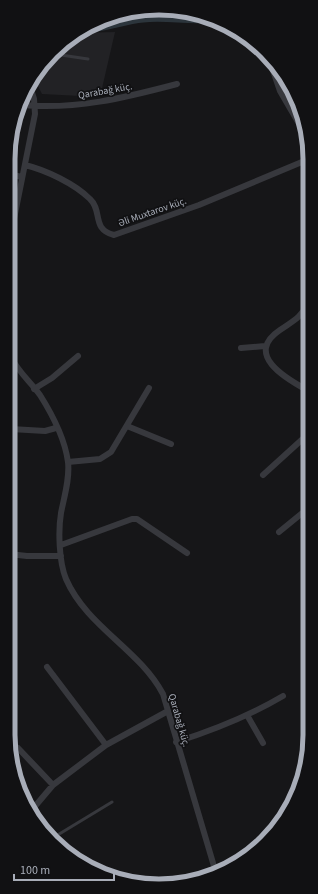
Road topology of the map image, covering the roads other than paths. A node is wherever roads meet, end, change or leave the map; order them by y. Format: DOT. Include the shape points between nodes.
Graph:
graph roads {
  1 [pos="60,55"];
  2 [pos="88,59"];
  3 [pos="274,72"];
  4 [pos="177,84"];
  5 [pos="32,92"];
  6 [pos="26,105"];
  7 [pos="35,106"];
  8 [pos="292,112"];
  9 [pos="298,122"];
  10 [pos="303,162"];
  11 [pos="25,165"];
  12 [pos="15,175"];
  13 [pos="22,177"];
  14 [pos="15,213"];
  15 [pos="303,312"];
  16 [pos="266,346"];
  17 [pos="241,348"];
  18 [pos="78,356"];
  19 [pos="15,366"];
  20 [pos="149,388"];
  21 [pos="303,388"];
  22 [pos="34,389"];
  23 [pos="127,426"];
  24 [pos="56,428"];
  25 [pos="15,429"];
  26 [pos="303,439"];
  27 [pos="171,444"];
  28 [pos="68,462"];
  29 [pos="263,475"];
  30 [pos="303,512"];
  31 [pos="279,532"];
  32 [pos="61,545"];
  33 [pos="187,553"];
  34 [pos="15,555"];
  35 [pos="61,556"];
  36 [pos="47,667"];
  37 [pos="283,696"];
  38 [pos="168,711"];
  39 [pos="247,715"];
  40 [pos="176,742"];
  41 [pos="263,743"];
  42 [pos="106,745"];
  43 [pos="18,748"];
  44 [pos="53,785"];
  45 [pos="112,802"];
  46 [pos="34,807"];
  47 [pos="56,836"];
  48 [pos="214,868"];
  1 -- 2 [label="lane"];
  3 -- 8 [label="street"];
  4 -- 7 [label="street, Qarabağ küç." via="81,106"];
  5 -- 7 [label="street"];
  6 -- 7 [label="street, Qarabağ küç."];
  7 -- 11 [label="street"];
  8 -- 9 [label="street"];
  10 -- 11 [label="street, Əli Muxtarov küç." via="200,205 114,235 100,227 95,205 90,199 57,177 39,168"];
  11 -- 13 [label="street"];
  12 -- 13 [label="street"];
  13 -- 14 [label="street"];
  15 -- 16 [label="street" via="300,317 269,339"];
  16 -- 17 [label="street"];
  16 -- 21 [label="street" via="267,358 272,366"];
  18 -- 22 [label="street"];
  19 -- 22 [label="street, Qarabağ küç."];
  20 -- 23 [label="street"];
  22 -- 24 [label="street, Qarabağ küç."];
  23 -- 27 [label="street"];
  23 -- 28 [label="street" via="111,452 100,459"];
  24 -- 25 [label="street" via="45,431"];
  24 -- 28 [label="street, Qarabağ küç."];
  26 -- 29 [label="street"];
  28 -- 32 [label="street, Qarabağ küç." via="61,516"];
  30 -- 31 [label="street"];
  32 -- 33 [label="street" via="137,519"];
  32 -- 35 [label="street, Qarabağ küç."];
  34 -- 35 [label="street"];
  35 -- 38 [label="street, Qarabağ küç." via="65,577 73,594 92,619 148,672 163,694"];
  36 -- 42 [label="street"];
  37 -- 39 [label="street"];
  38 -- 40 [label="street, Qarabağ küç."];
  38 -- 42 [label="street"];
  39 -- 40 [label="street" via="216,729"];
  39 -- 41 [label="street"];
  40 -- 48 [label="street, Qarabağ küç."];
  42 -- 44 [label="street"];
  43 -- 44 [label="street"];
  44 -- 46 [label="street"];
  45 -- 47 [label="lane"];
}
